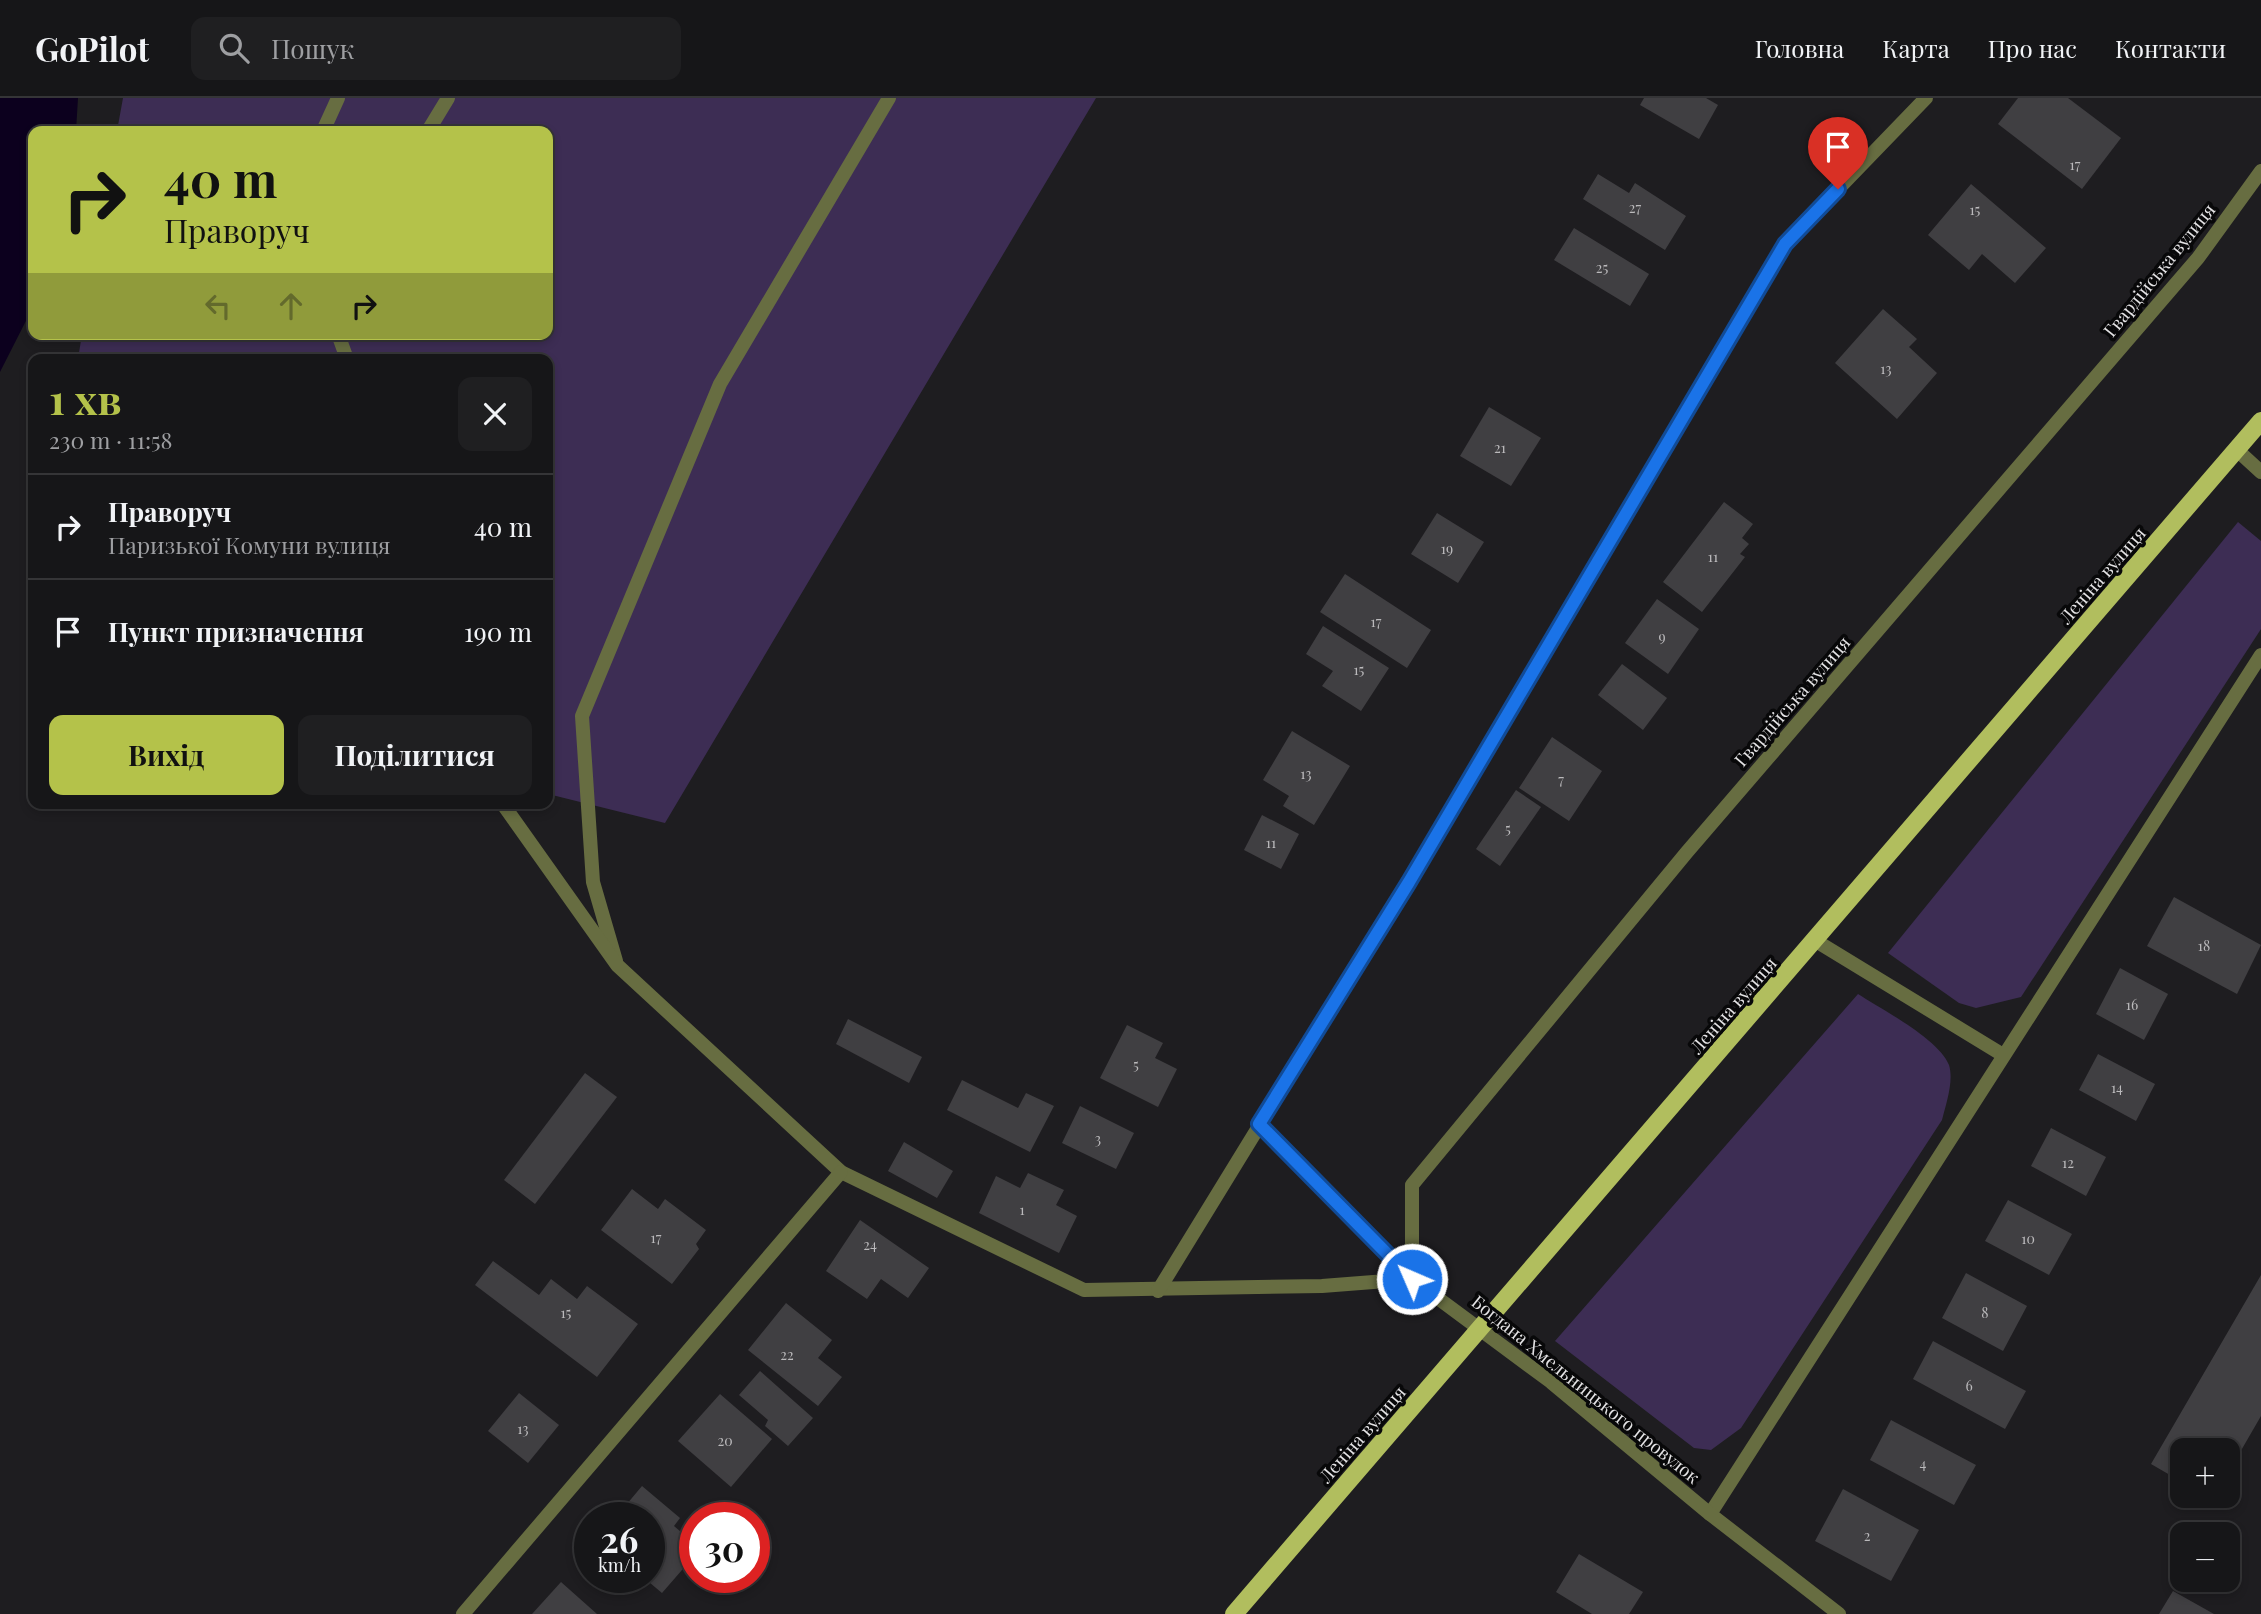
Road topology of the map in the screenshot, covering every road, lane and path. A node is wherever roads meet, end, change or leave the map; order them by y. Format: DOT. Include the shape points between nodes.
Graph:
graph roads {
  1 [pos="338,98"];
  2 [pos="448,98"];
  3 [pos="889,98"];
  4 [pos="1926,98"];
  5 [pos="325,126"];
  6 [pos="431,126"];
  7 [pos="2261,171"];
  8 [pos="2261,421"];
  9 [pos="2237,450"];
  10 [pos="2261,472"];
  11 [pos="2261,655"];
  12 [pos="506,809"];
  13 [pos="1816,941"];
  14 [pos="617,965"];
  15 [pos="2003,1055"];
  16 [pos="1259,1124"];
  17 [pos="841,1172"];
  18 [pos="1412,1279"];
  19 [pos="1158,1291"];
  20 [pos="1481,1328"];
  21 [pos="1710,1514"];
  22 [pos="1833,1613"];
  23 [pos="463,1614"];
  24 [pos="1234,1614"];
  1 -- 5 [label="street"];
  2 -- 6 [label="street"];
  3 -- 14 [label="street" via="720,384 582,716 593,883"];
  4 -- 16 [label="street" via="1785,244 1409,882"];
  7 -- 18 [label="street, Гвардійська вулиця" via="2198,258 1687,852 1412,1185"];
  8 -- 9 [label="main road, Леніна вулиця"];
  9 -- 10 [label="street"];
  9 -- 13 [label="main road, Леніна вулиця"];
  11 -- 15 [label="street"];
  12 -- 14 [label="street"];
  13 -- 15 [label="street"];
  13 -- 20 [label="main road, Леніна вулиця"];
  14 -- 17 [label="street"];
  15 -- 21 [label="street"];
  16 -- 18 [label="street, Богдана Хмельницького провулок"];
  16 -- 19 [label="street"];
  17 -- 19 [label="street" via="1084,1290"];
  17 -- 23 [label="street"];
  18 -- 19 [label="street"];
  18 -- 20 [label="street, Богдана Хмельницького провулок"];
  20 -- 21 [label="street, Богдана Хмельницького провулок"];
  20 -- 24 [label="main road, Леніна вулиця"];
  21 -- 22 [label="street, Богдана Хмельницького провулок"];
}
